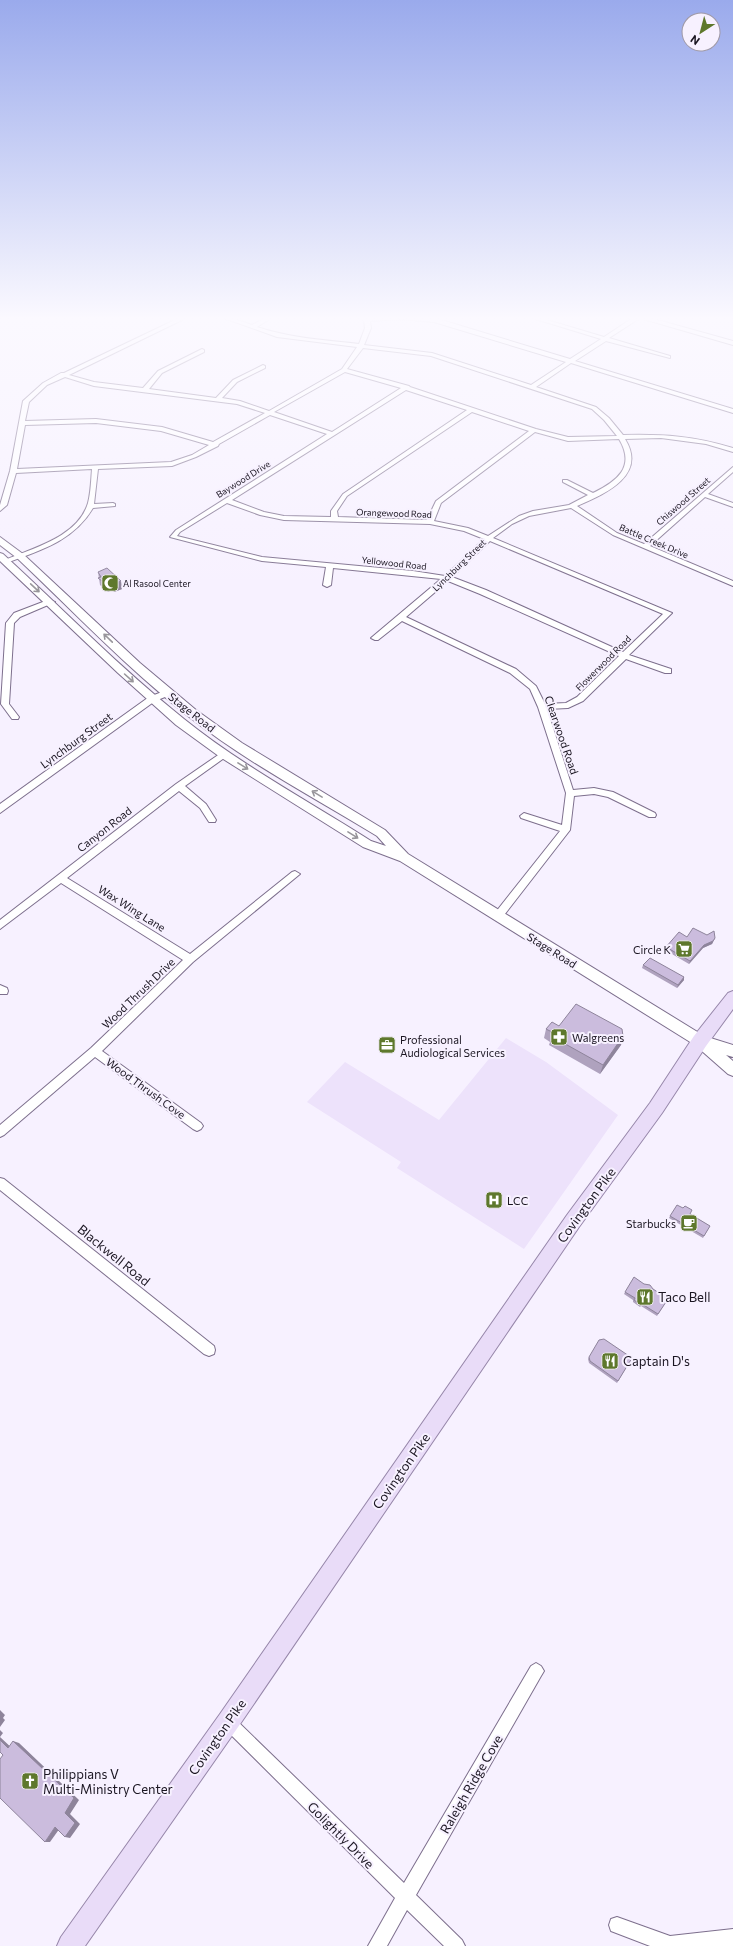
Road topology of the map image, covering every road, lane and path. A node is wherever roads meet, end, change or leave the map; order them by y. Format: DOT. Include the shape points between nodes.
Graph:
graph roads {
  1 [pos="25,408"];
  2 [pos="258,408"];
  3 [pos="279,408"];
  4 [pos="374,408"];
  5 [pos="468,408"];
  6 [pos="593,408"];
  7 [pos="723,408"];
  8 [pos="472,409"];
  9 [pos="733,411"];
  10 [pos="272,412"];
  11 [pos="23,423"];
  12 [pos="534,430"];
  13 [pos="332,434"];
  14 [pos="621,437"];
  15 [pos="216,444"];
  16 [pos="733,450"];
  17 [pos="95,468"];
  18 [pos="733,469"];
  19 [pos="13,471"];
  20 [pos="565,482"];
  21 [pos="593,495"];
  22 [pos="704,495"];
  23 [pos="226,500"];
  24 [pos="113,504"];
  25 [pos="733,505"];
  26 [pos="91,506"];
  27 [pos="572,506"];
  28 [pos="0,508"];
  29 [pos="335,520"];
  30 [pos="430,522"];
  31 [pos="173,537"];
  32 [pos="488,537"];
  33 [pos="0,540"];
  34 [pos="645,547"];
  35 [pos="20,556"];
  36 [pos="3,559"];
  37 [pos="330,565"];
  38 [pos="447,578"];
  39 [pos="733,584"];
  40 [pos="327,585"];
  41 [pos="51,602"];
  42 [pos="668,613"];
  43 [pos="402,618"];
  44 [pos="375,638"];
  45 [pos="625,656"];
  46 [pos="668,671"];
  47 [pos="167,693"];
  48 [pos="152,699"];
  49 [pos="542,707"];
  50 [pos="15,717"];
  51 [pos="224,754"];
  52 [pos="179,786"];
  53 [pos="570,793"];
  54 [pos="0,809"];
  55 [pos="652,815"];
  56 [pos="524,816"];
  57 [pos="212,820"];
  58 [pos="566,830"];
  59 [pos="405,858"];
  60 [pos="295,874"];
  61 [pos="61,878"];
  62 [pos="498,916"];
  63 [pos="0,925"];
  64 [pos="190,959"];
  65 [pos="733,997"];
  66 [pos="700,1041"];
  67 [pos="95,1051"];
  68 [pos="733,1051"];
  69 [pos="733,1070"];
  70 [pos="197,1126"];
  71 [pos="0,1132"];
  72 [pos="0,1183"];
  73 [pos="209,1350"];
  74 [pos="536,1671"];
  75 [pos="228,1722"];
  76 [pos="405,1898"];
  77 [pos="617,1926"];
  78 [pos="733,1938"];
  79 [pos="70,1946"];
  80 [pos="377,1946"];
  81 [pos="456,1946"];
  1 -- 11 [label="street"];
  2 -- 10 [label="street"];
  3 -- 10 [label="street"];
  4 -- 13 [label="street, Baywood Drive"];
  5 -- 8 [label="street"];
  6 -- 14 [label="street, Lynchburg Street" via="608,419"];
  7 -- 9 [label="street"];
  8 -- 12 [label="street"];
  8 -- 29 [label="street" via="345,495 334,511"];
  10 -- 13 [label="street"];
  10 -- 15 [label="street"];
  11 -- 15 [label="street" via="96,421 162,429"];
  11 -- 19 [label="street"];
  12 -- 14 [label="street" via="568,439"];
  12 -- 30 [label="street" via="438,502"];
  13 -- 23 [label="street, Baywood Drive"];
  14 -- 16 [label="street" via="661,436 707,442"];
  14 -- 21 [label="street, Lynchburg Street" via="628,452 628,466 620,479 606,490"];
  15 -- 17 [label="street" via="172,464"];
  17 -- 19 [label="street"];
  17 -- 26 [label="street"];
  18 -- 22 [label="street, Chiswood Street"];
  19 -- 28 [label="street" via="4,505"];
  20 -- 21 [label="street"];
  21 -- 27 [label="street, Lynchburg Street"];
  22 -- 25 [label="street"];
  22 -- 34 [label="street, Chiswood Street"];
  23 -- 29 [label="street, Orangewood Road" via="262,514 284,518"];
  23 -- 31 [label="street, Baywood Drive"];
  24 -- 26 [label="street"];
  26 -- 35 [label="street" via="78,527 59,539"];
  27 -- 32 [label="street, Lynchburg Street" via="522,516"];
  27 -- 34 [label="street, Battle Creek Drive" via="615,534"];
  29 -- 30 [label="street, Orangewood Road"];
  30 -- 32 [label="street, Orangewood Road" via="466,529"];
  31 -- 37 [label="street, Yellowood Road" via="262,559"];
  32 -- 38 [label="street, Lynchburg Street"];
  32 -- 42 [label="street, Orangewood Road"];
  33 -- 35 [label="main road, Stage Road"];
  34 -- 39 [label="street, Battle Creek Drive"];
  35 -- 36 [label="street"];
  47 -- 35 [label="main road, Stage Road, one-way"];
  36 -- 41 [label="main road, Stage Road, one-way"];
  37 -- 38 [label="street, Yellowood Road"];
  37 -- 40 [label="street"];
  38 -- 43 [label="street, Lynchburg Street"];
  38 -- 45 [label="street, Yellowood Road"];
  41 -- 48 [label="main road, Stage Road, one-way"];
  41 -- 50 [label="street" via="17,615 10,623 5,704"];
  42 -- 45 [label="street, Flowerwood Road"];
  43 -- 44 [label="street, Lynchburg Street"];
  43 -- 49 [label="street, Clearwood Road" via="513,670 533,688"];
  45 -- 46 [label="street, Yellowood Road"];
  45 -- 49 [label="street, Flowerwood Road" via="580,699 568,705"];
  47 -- 48 [label="street, Lynchburg Street"];
  59 -- 47 [label="main road, Stage Road, one-way" via="381,834 238,746"];
  48 -- 51 [label="main road, Stage Road"];
  48 -- 54 [label="street, Lynchburg Street"];
  49 -- 53 [label="street, Clearwood Road"];
  51 -- 52 [label="street, Canyon Road"];
  51 -- 59 [label="main road, Stage Road, one-way" via="367,844"];
  52 -- 57 [label="street" via="203,806"];
  52 -- 61 [label="street, Canyon Road"];
  53 -- 55 [label="street" via="594,791 610,794"];
  53 -- 58 [label="street, Clearwood Road"];
  56 -- 58 [label="street"];
  58 -- 62 [label="street"];
  59 -- 62 [label="main road, Stage Road"];
  60 -- 64 [label="street, Wood Thrush Drive"];
  61 -- 63 [label="street, Canyon Road"];
  61 -- 64 [label="street, Wax Wing Lane"];
  62 -- 66 [label="main road, Stage Road"];
  64 -- 67 [label="street, Wood Thrush Drive"];
  65 -- 66 [label="main road, Covington Pike"];
  66 -- 68 [label="main road, Stage Road"];
  66 -- 69 [label="main road, Stage Road"];
  66 -- 75 [label="main road, Covington Pike" via="656,1108 573,1221"];
  67 -- 70 [label="street, Wood Thrush Cove"];
  67 -- 71 [label="street, Wood Thrush Drive"];
  72 -- 73 [label="street, Blackwell Road"];
  74 -- 76 [label="street, Raleigh Ridge Cove"];
  75 -- 76 [label="street, Golightly Drive"];
  75 -- 79 [label="main road, Covington Pike"];
  76 -- 80 [label="street, Raleigh Ridge Cove"];
  76 -- 81 [label="street, Golightly Drive"];
  77 -- 78 [label="street" via="670,1945"];
}
